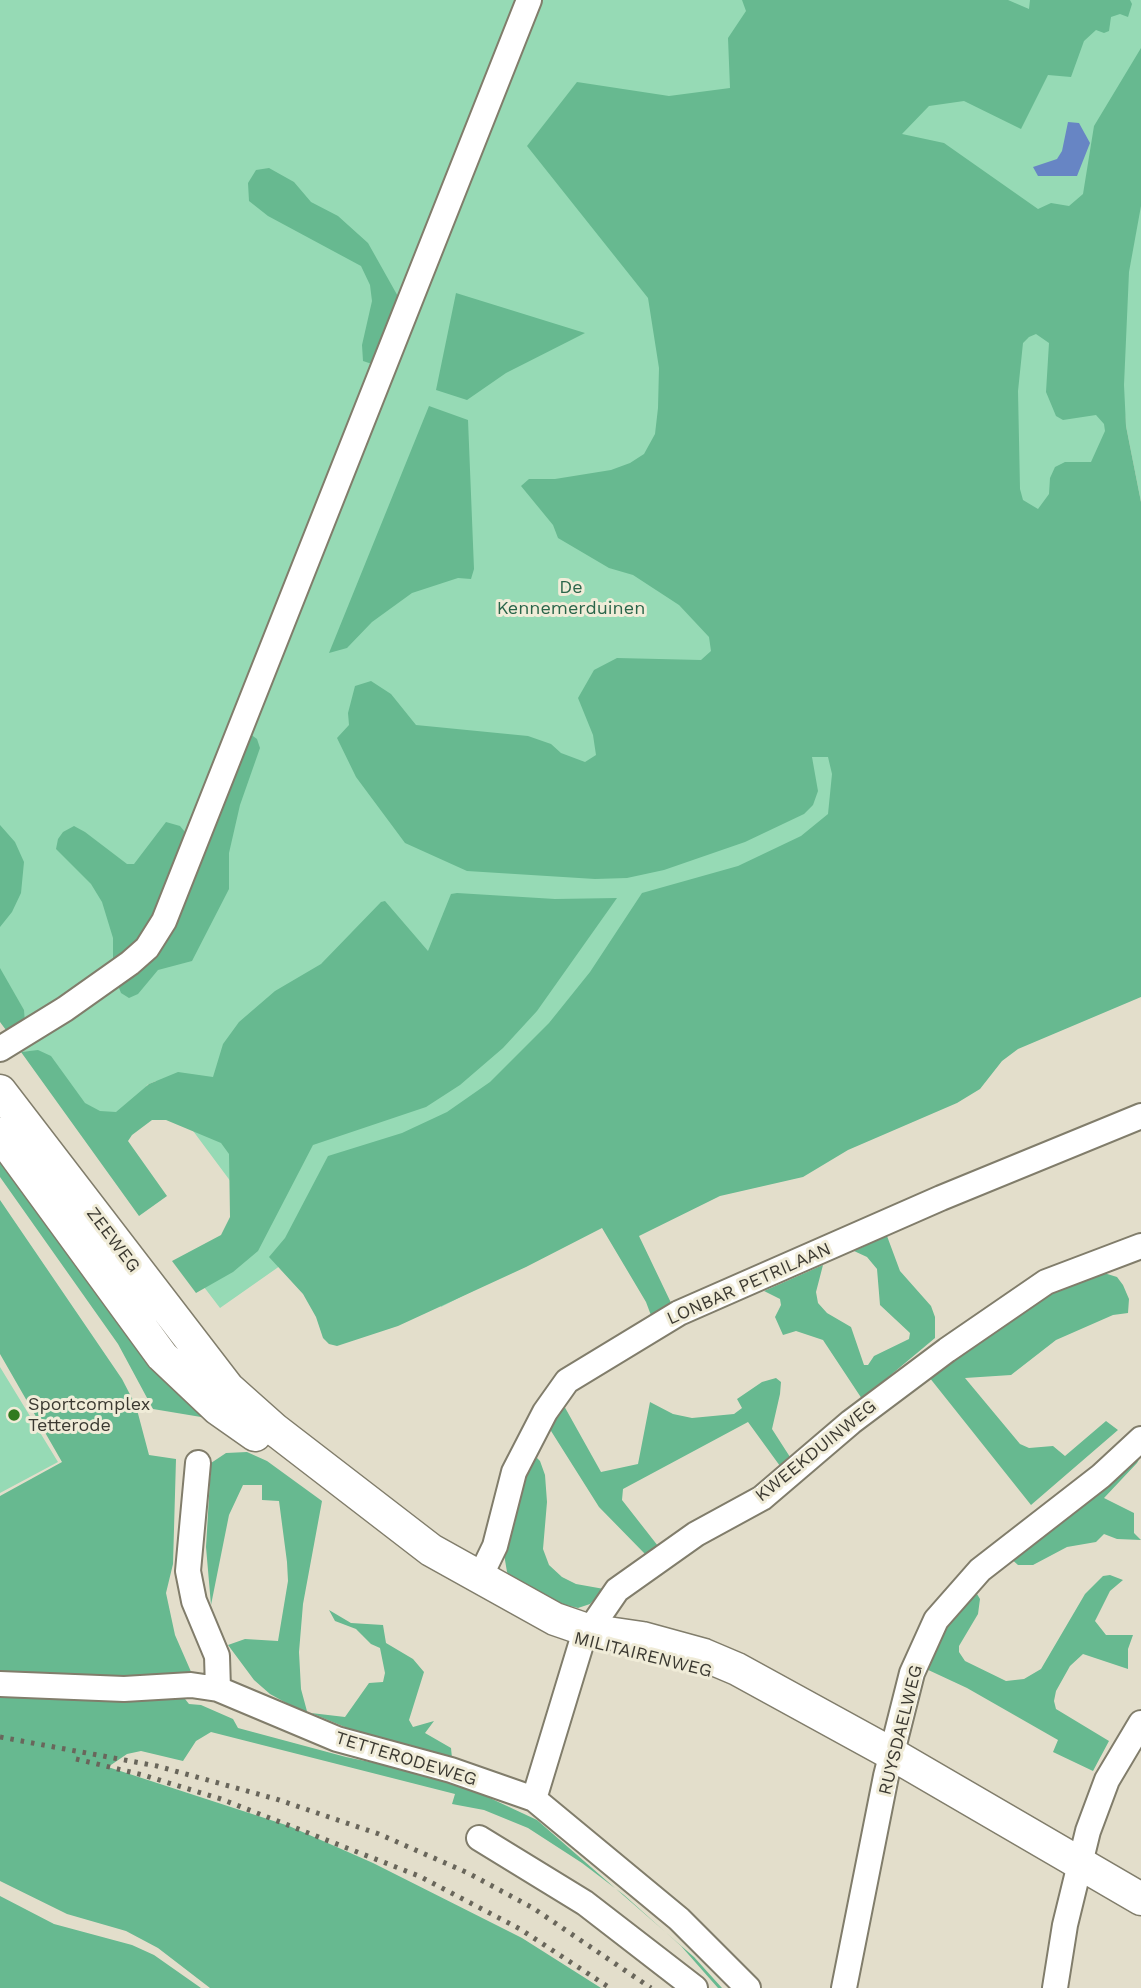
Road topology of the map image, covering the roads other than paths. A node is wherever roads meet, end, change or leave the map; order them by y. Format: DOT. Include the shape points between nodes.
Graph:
graph roads {
  1 [pos="529,0"];
  2 [pos="0,1049"];
  3 [pos="0,1091"];
  4 [pos="1141,1116"];
  5 [pos="0,1134"];
  6 [pos="1141,1246"];
  7 [pos="213,1390"];
  8 [pos="1141,1439"];
  9 [pos="198,1463"];
  10 [pos="479,1579"];
  11 [pos="585,1635"];
  12 [pos="0,1684"];
  13 [pos="218,1689"];
  14 [pos="1141,1723"];
  15 [pos="890,1762"];
  16 [pos="534,1799"];
  17 [pos="479,1838"];
  18 [pos="1078,1868"];
  19 [pos="1141,1899"];
  20 [pos="1141,1917"];
  21 [pos="695,1988"];
  22 [pos="748,1988"];
  23 [pos="844,1988"];
  24 [pos="1055,1988"];
  1 -- 2 [label="street" via="164,921 147,948 130,963"];
  3 -- 7 [label="main road, ZEEWEG"];
  4 -- 10 [label="street, LONBAR PETRILAAN" via="679,1313 566,1381 514,1472 495,1546"];
  5 -- 7 [label="main road, ZEEWEG" via="144,1335"];
  6 -- 11 [label="street, KWEEKDUINWEG" via="1046,1282 958,1342 851,1422 762,1498 696,1534 617,1590"];
  7 -- 10 [label="main road, MILITAIRENWEG" via="274,1429 431,1550"];
  7 -- 11 [label="main road, MILITAIRENWEG" via="426,1559 473,1590 547,1630"];
  8 -- 15 [label="street, RUYSDAELWEG" via="980,1570 953,1598 936,1620 912,1673"];
  9 -- 13 [label="street" via="188,1571 194,1601 217,1656"];
  10 -- 11 [label="main road, MILITAIRENWEG"];
  11 -- 15 [label="main road, MILITAIRENWEG" via="722,1675"];
  11 -- 16 [label="street, KWEEKDUINWEG"];
  12 -- 13 [label="street, TETTERODEWEG"];
  13 -- 16 [label="street, TETTERODEWEG" via="337,1739 452,1770"];
  14 -- 18 [label="street" via="1107,1780"];
  15 -- 18 [label="main road, MILITAIRENWEG"];
  15 -- 23 [label="street, RUYSDAELWEG"];
  16 -- 22 [label="street, TETTERODEWEG" via="679,1919"];
  17 -- 21 [label="street" via="585,1903"];
  18 -- 19 [label="main road, MILITAIRENWEG"];
  18 -- 20 [label="main road, MILITAIRENWEG"];
  18 -- 24 [label="street"];
}
